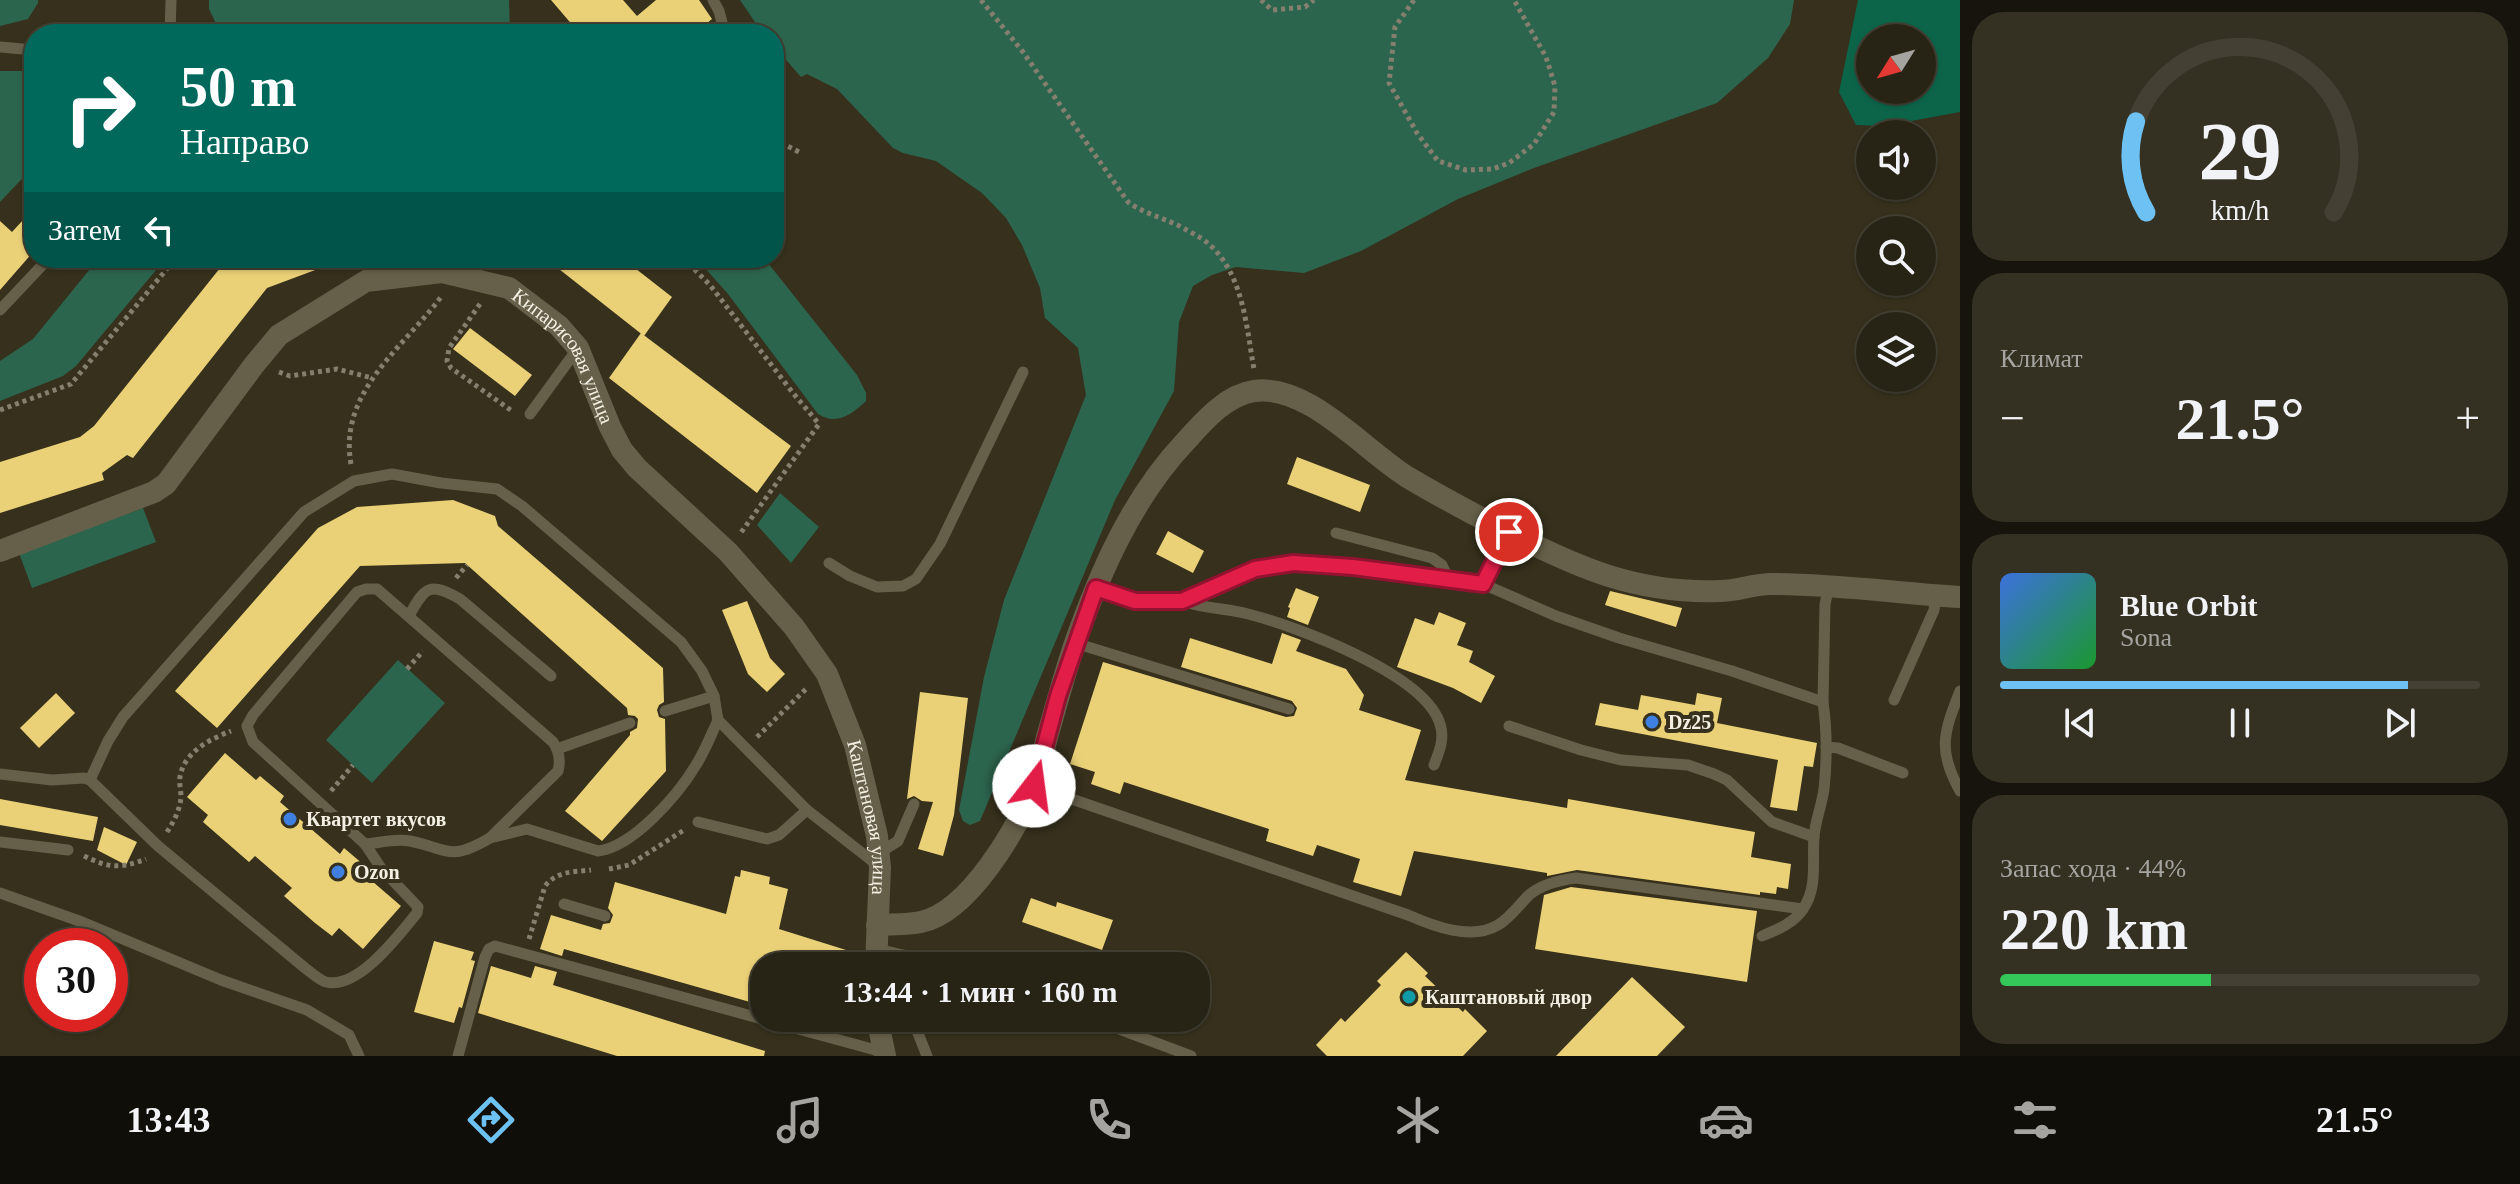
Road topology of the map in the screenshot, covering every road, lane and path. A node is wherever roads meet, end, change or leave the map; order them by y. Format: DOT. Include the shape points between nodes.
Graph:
graph roads {
  1 [pos="171,0"];
  2 [pos="713,0"];
  3 [pos="981,0"];
  4 [pos="1261,0"];
  5 [pos="1314,0"];
  6 [pos="1414,0"];
  7 [pos="1514,0"];
  8 [pos="170,24"];
  9 [pos="722,24"];
  10 [pos="0,47"];
  11 [pos="24,49"];
  12 [pos="784,144"];
  13 [pos="799,152"];
  14 [pos="40,268"];
  15 [pos="168,268"];
  16 [pos="692,268"];
  17 [pos="495,284"];
  18 [pos="433,308"];
  19 [pos="0,310"];
  20 [pos="578,348"];
  21 [pos="1023,372"];
  22 [pos="290,376"];
  23 [pos="372,378"];
  24 [pos="1258,390"];
  25 [pos="0,410"];
  26 [pos="530,414"];
  27 [pos="354,481"];
  28 [pos="1509,532"];
  29 [pos="1336,533"];
  30 [pos="731,534"];
  31 [pos="0,551"];
  32 [pos="829,563"];
  33 [pos="1448,578"];
  34 [pos="1483,584"];
  35 [pos="1829,586"];
  36 [pos="1096,588"];
  37 [pos="1936,595"];
  38 [pos="1960,597"];
  39 [pos="1182,601"];
  40 [pos="409,616"];
  41 [pos="1075,643"];
  42 [pos="825,672"];
  43 [pos="551,676"];
  44 [pos="1960,691"];
  45 [pos="714,696"];
  46 [pos="1894,700"];
  47 [pos="1823,702"];
  48 [pos="1289,709"];
  49 [pos="665,711"];
  50 [pos="718,720"];
  51 [pos="630,723"];
  52 [pos="247,726"];
  53 [pos="1509,726"];
  54 [pos="1826,747"];
  55 [pos="557,749"];
  56 [pos="746,749"];
  57 [pos="353,765"];
  58 [pos="1434,765"];
  59 [pos="1903,773"];
  60 [pos="0,774"];
  61 [pos="90,780"];
  62 [pos="1034,786"];
  63 [pos="1960,791"];
  64 [pos="320,804"];
  65 [pos="914,804"];
  66 [pos="807,810"];
  67 [pos="698,822"];
  68 [pos="1814,837"];
  69 [pos="490,838"];
  70 [pos="0,842"];
  71 [pos="365,844"];
  72 [pos="158,846"];
  73 [pos="68,850"];
  74 [pos="880,860"];
  75 [pos="545,886"];
  76 [pos="0,893"];
  77 [pos="564,904"];
  78 [pos="1803,909"];
  79 [pos="605,916"];
  80 [pos="877,925"];
  81 [pos="530,935"];
  82 [pos="1762,936"];
  83 [pos="877,952"];
  84 [pos="880,1032"];
  85 [pos="918,1032"];
  86 [pos="1127,1032"];
  87 [pos="884,1054"];
  88 [pos="359,1056"];
  89 [pos="458,1056"];
  90 [pos="927,1056"];
  91 [pos="1191,1056"];
  1 -- 8 [label="lane"];
  2 -- 9 [label="lane"];
  3 -- 24 [label="path" via="1128,202 1207,242 1225,261 1240,293"];
  4 -- 5 [label="path" via="1272,10 1305,7"];
  6 -- 7 [label="path" via="1395,27 1389,83 1438,161 1466,170 1509,163 1534,144 1554,112 1555,86 1546,57"];
  10 -- 11 [label="lane"];
  12 -- 13 [label="path"];
  14 -- 19 [label="lane"];
  15 -- 25 [label="path" via="71,384"];
  16 -- 30 [label="path" via="819,424 736,539"];
  17 -- 20 [label="street, Кипарисовая улица" via="509,288 559,326"];
  17 -- 26 [label="path" via="457,335 447,361 521,418"];
  17 -- 31 [label="street, Кипарисовая улица" via="442,272 366,281 279,335 166,484"];
  18 -- 23 [label="path"];
  20 -- 26 [label="lane"];
  20 -- 42 [label="street, Кипарисовая улица" via="622,450 728,552 794,627"];
  21 -- 32 [label="lane" via="940,544 916,579 903,586 877,587"];
  22 -- 23 [label="path" via="337,369"];
  23 -- 27 [label="path" via="350,429"];
  24 -- 28 [label="street" via="1301,400 1406,476"];
  24 -- 36 [label="street" via="1240,394 1219,409 1180,447 1136,506"];
  27 -- 45 [label="lane" via="392,474 497,489 681,642"];
  27 -- 61 [label="lane" via="304,512 156,676 123,717"];
  28 -- 34 [label="lane"];
  28 -- 35 [label="street" via="1584,569 1669,590"];
  29 -- 33 [label="lane" via="1432,558"];
  33 -- 34 [label="lane"];
  33 -- 39 [label="lane" via="1293,563 1255,569"];
  34 -- 47 [label="lane" via="1619,638"];
  35 -- 37 [label="street"];
  35 -- 47 [label="lane"];
  36 -- 39 [label="lane" via="1135,601"];
  36 -- 41 [label="street"];
  37 -- 38 [label="street"];
  37 -- 46 [label="lane"];
  39 -- 58 [label="lane" via="1272,621 1355,654 1415,689 1441,725 1442,743"];
  40 -- 43 [label="lane" via="428,589 446,591"];
  40 -- 52 [label="lane" via="377,589 357,592"];
  40 -- 55 [label="lane"];
  41 -- 48 [label="lane"];
  41 -- 62 [label="street"];
  42 -- 56 [label="path"];
  42 -- 74 [label="street, Каштановая улица" via="855,745"];
  44 -- 63 [label="lane" via="1944,744"];
  45 -- 49 [label="lane"];
  45 -- 50 [label="lane"];
  47 -- 54 [label="lane"];
  50 -- 56 [label="lane"];
  50 -- 69 [label="lane" via="696,766 644,828 621,843 598,851 527,829"];
  51 -- 55 [label="lane"];
  52 -- 64 [label="lane" via="253,742"];
  52 -- 72 [label="path" via="204,743 186,762 176,818"];
  53 -- 68 [label="lane" via="1621,760 1688,765 1714,774 1772,822"];
  54 -- 59 [label="lane"];
  54 -- 68 [label="lane"];
  55 -- 69 [label="lane" via="558,771"];
  56 -- 66 [label="lane"];
  57 -- 64 [label="path"];
  60 -- 61 [label="lane"];
  61 -- 72 [label="lane"];
  62 -- 78 [label="lane" via="1433,926 1461,931 1498,925 1539,889 1576,878"];
  62 -- 80 [label="street" via="990,866 969,892 923,922"];
  64 -- 71 [label="lane"];
  65 -- 74 [label="lane" via="898,841"];
  66 -- 67 [label="lane" via="767,839"];
  66 -- 74 [label="lane"];
  68 -- 78 [label="lane" via="1814,880"];
  69 -- 71 [label="lane" via="457,852 408,840"];
  70 -- 73 [label="lane"];
  71 -- 72 [label="lane" via="418,907 383,954 344,982 325,982 305,968"];
  72 -- 73 [label="path" via="147,858 125,867"];
  74 -- 80 [label="street, Каштановая улица"];
  75 -- 81 [label="path"];
  76 -- 88 [label="lane" via="307,1010 349,1035"];
  77 -- 79 [label="lane"];
  78 -- 82 [label="lane"];
  80 -- 83 [label="street, Каштановая улица"];
  84 -- 87 [label="street"];
  85 -- 90 [label="lane"];
  86 -- 91 [label="lane"];
  87 -- 89 [label="lane" via="495,946 485,957"];
}
